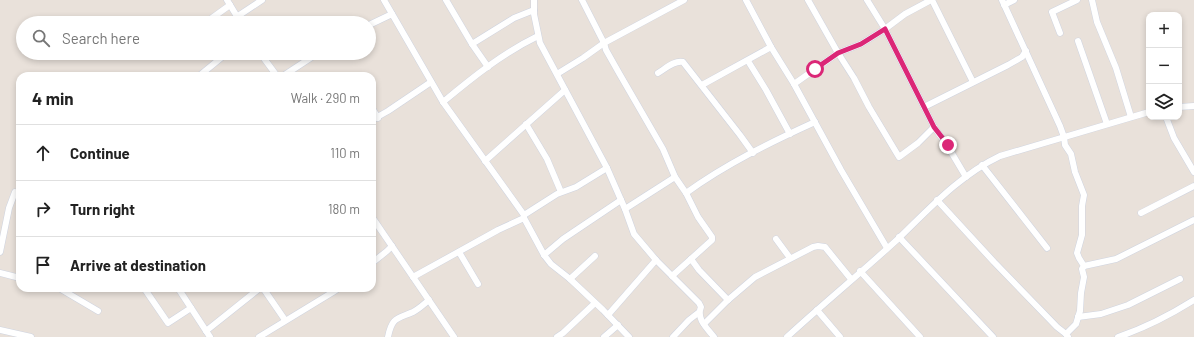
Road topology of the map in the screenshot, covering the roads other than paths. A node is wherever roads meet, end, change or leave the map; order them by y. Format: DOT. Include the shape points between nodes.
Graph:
graph roads {
  1 [pos="262,0"];
  2 [pos="384,0"];
  3 [pos="446,0"];
  4 [pos="534,0"];
  5 [pos="582,0"];
  6 [pos="684,0"];
  7 [pos="746,0"];
  8 [pos="808,0"];
  9 [pos="867,0"];
  10 [pos="931,0"];
  11 [pos="1014,0"];
  12 [pos="1077,0"];
  13 [pos="1092,0"];
  14 [pos="228,2"];
  15 [pos="673,2"];
  16 [pos="1003,3"];
  17 [pos="534,10"];
  18 [pos="392,14"];
  19 [pos="213,16"];
  20 [pos="238,16"];
  21 [pos="376,22"];
  22 [pos="885,29"];
  23 [pos="1060,33"];
  24 [pos="538,36"];
  25 [pos="1078,41"];
  26 [pos="604,43"];
  27 [pos="472,44"];
  28 [pos="771,47"];
  29 [pos="838,53"];
  30 [pos="1026,55"];
  31 [pos="218,60"];
  32 [pos="265,60"];
  33 [pos="308,60"];
  34 [pos="748,61"];
  35 [pos="488,67"];
  36 [pos="204,72"];
  37 [pos="274,72"];
  38 [pos="290,72"];
  39 [pos="658,73"];
  40 [pos="557,74"];
  41 [pos="431,82"];
  42 [pos="973,82"];
  43 [pos="794,84"];
  44 [pos="702,85"];
  45 [pos="565,90"];
  46 [pos="443,102"];
  47 [pos="1194,106"];
  48 [pos="924,107"];
  49 [pos="1182,107"];
  50 [pos="1146,113"];
  51 [pos="1131,117"];
  52 [pos="376,118"];
  53 [pos="1167,120"];
  54 [pos="815,122"];
  55 [pos="526,124"];
  56 [pos="1107,124"];
  57 [pos="934,127"];
  58 [pos="790,134"];
  59 [pos="1064,137"];
  60 [pos="752,153"];
  61 [pos="485,160"];
  62 [pos="982,165"];
  63 [pos="607,168"];
  64 [pos="1194,172"];
  65 [pos="966,176"];
  66 [pos="675,177"];
  67 [pos="1194,186"];
  68 [pos="14,192"];
  69 [pos="561,192"];
  70 [pos="686,193"];
  71 [pos="621,200"];
  72 [pos="937,200"];
  73 [pos="625,209"];
  74 [pos="1142,213"];
  75 [pos="524,216"];
  76 [pos="1194,220"];
  77 [pos="376,223"];
  78 [pos="2,225"];
  79 [pos="899,237"];
  80 [pos="776,238"];
  81 [pos="392,246"];
  82 [pos="887,248"];
  83 [pos="1047,248"];
  84 [pos="0,252"];
  85 [pos="459,252"];
  86 [pos="544,255"];
  87 [pos="595,256"];
  88 [pos="790,258"];
  89 [pos="691,259"];
  90 [pos="376,260"];
  91 [pos="656,260"];
  92 [pos="1084,266"];
  93 [pos="860,271"];
  94 [pos="0,273"];
  95 [pos="672,276"];
  96 [pos="16,277"];
  97 [pos="413,277"];
  98 [pos="570,278"];
  99 [pos="852,279"];
  100 [pos="1180,279"];
  101 [pos="478,284"];
  102 [pos="66,292"];
  103 [pos="147,292"];
  104 [pos="181,292"];
  105 [pos="255,292"];
  106 [pos="266,292"];
  107 [pos="334,292"];
  108 [pos="429,300"];
  109 [pos="728,300"];
  110 [pos="1194,300"];
  111 [pos="595,302"];
  112 [pos="191,308"];
  113 [pos="816,310"];
  114 [pos="98,311"];
  115 [pos="698,313"];
  116 [pos="608,314"];
  117 [pos="1078,317"];
  118 [pos="285,320"];
  119 [pos="704,324"];
  120 [pos="618,325"];
  121 [pos="0,330"];
  122 [pos="206,331"];
  123 [pos="1067,336"];
  124 [pos="31,337"];
  125 [pos="210,337"];
  126 [pos="259,337"];
  127 [pos="388,337"];
  128 [pos="454,337"];
  129 [pos="557,337"];
  130 [pos="604,337"];
  131 [pos="629,337"];
  132 [pos="673,337"];
  133 [pos="714,337"];
  134 [pos="787,337"];
  135 [pos="840,337"];
  136 [pos="920,337"];
  137 [pos="993,337"];
  138 [pos="1118,337"];
  1 -- 20 [label="street"];
  2 -- 18 [label="street"];
  3 -- 27 [label="street"];
  4 -- 17 [label="street"];
  5 -- 26 [label="street"];
  6 -- 15 [label="street"];
  7 -- 28 [label="street"];
  8 -- 29 [label="street"];
  9 -- 22 [label="street"];
  10 -- 22 [label="street" via="905,14"];
  10 -- 42 [label="street"];
  11 -- 16 [label="street"];
  12 -- 23 [label="street" via="1052,12"];
  13 -- 51 [label="street" via="1097,22 1111,55"];
  14 -- 19 [label="street"];
  14 -- 20 [label="street"];
  15 -- 26 [label="street"];
  16 -- 30 [label="street"];
  17 -- 24 [label="street"];
  17 -- 27 [label="street" via="514,18"];
  18 -- 21 [label="street"];
  18 -- 41 [label="street"];
  22 -- 29 [label="street" via="861,44"];
  22 -- 48 [label="street"];
  24 -- 35 [label="street" via="516,47"];
  24 -- 40 [label="street"];
  25 -- 56 [label="street"];
  26 -- 40 [label="street"];
  26 -- 66 [label="street" via="663,150"];
  27 -- 35 [label="street"];
  28 -- 34 [label="street"];
  28 -- 43 [label="street"];
  29 -- 43 [label="street"];
  29 -- 57 [label="street" via="898,157 918,143"];
  30 -- 42 [label="street"];
  30 -- 59 [label="street"];
  31 -- 36 [label="street"];
  32 -- 37 [label="street"];
  33 -- 38 [label="street"];
  34 -- 44 [label="street"];
  34 -- 58 [label="street"];
  35 -- 46 [label="street"];
  39 -- 44 [label="street" via="679,61 683,62"];
  40 -- 45 [label="street"];
  41 -- 46 [label="street"];
  41 -- 52 [label="street"];
  42 -- 48 [label="street"];
  43 -- 54 [label="street"];
  44 -- 60 [label="street"];
  45 -- 55 [label="street"];
  45 -- 63 [label="street"];
  46 -- 61 [label="street"];
  47 -- 49 [label="street"];
  48 -- 57 [label="street"];
  50 -- 51 [label="street"];
  51 -- 56 [label="street"];
  53 -- 64 [label="street" via="1174,138"];
  54 -- 58 [label="street"];
  54 -- 82 [label="street"];
  55 -- 61 [label="street"];
  55 -- 69 [label="street" via="547,159"];
  56 -- 59 [label="street"];
  57 -- 65 [label="street"];
  58 -- 60 [label="street"];
  59 -- 62 [label="street" via="1000,156"];
  59 -- 92 [label="street" via="1065,146 1072,154 1075,172 1084,195 1082,235 1077,253"];
  60 -- 70 [label="street" via="708,177"];
  61 -- 75 [label="street"];
  62 -- 65 [label="street"];
  62 -- 83 [label="street"];
  63 -- 69 [label="street"];
  63 -- 71 [label="street"];
  65 -- 72 [label="street"];
  66 -- 70 [label="street"];
  66 -- 73 [label="street"];
  67 -- 74 [label="street"];
  68 -- 78 [label="street"];
  69 -- 75 [label="street"];
  70 -- 89 [label="street" via="712,237 712,240"];
  71 -- 73 [label="street"];
  71 -- 86 [label="street"];
  72 -- 79 [label="street"];
  72 -- 123 [label="street"];
  73 -- 91 [label="street" via="637,238"];
  75 -- 85 [label="street"];
  75 -- 86 [label="street"];
  76 -- 92 [label="street" via="1116,259"];
  77 -- 81 [label="street"];
  78 -- 84 [label="street"];
  79 -- 82 [label="street"];
  79 -- 137 [label="street"];
  80 -- 88 [label="street"];
  81 -- 90 [label="street"];
  81 -- 97 [label="street"];
  82 -- 93 [label="street"];
  85 -- 97 [label="street"];
  85 -- 101 [label="street"];
  86 -- 98 [label="street"];
  87 -- 98 [label="street"];
  88 -- 99 [label="street" via="818,246 825,247"];
  88 -- 109 [label="street" via="756,277"];
  89 -- 95 [label="street"];
  89 -- 109 [label="street"];
  91 -- 95 [label="street"];
  91 -- 116 [label="street"];
  92 -- 117 [label="street"];
  93 -- 99 [label="street"];
  93 -- 136 [label="street"];
  94 -- 96 [label="street"];
  95 -- 115 [label="street" via="699,303 701,307"];
  97 -- 108 [label="street"];
  98 -- 111 [label="street"];
  99 -- 113 [label="street"];
  100 -- 117 [label="street" via="1128,305 1101,314"];
  102 -- 114 [label="street"];
  103 -- 112 [label="street" via="168,323"];
  104 -- 112 [label="street"];
  105 -- 122 [label="street"];
  106 -- 118 [label="street"];
  107 -- 118 [label="street"];
  108 -- 127 [label="street" via="414,311 397,318 390,328"];
  108 -- 128 [label="street"];
  109 -- 119 [label="street"];
  110 -- 138 [label="street" via="1157,321"];
  111 -- 116 [label="street"];
  111 -- 129 [label="street"];
  112 -- 122 [label="street"];
  113 -- 134 [label="street"];
  113 -- 135 [label="street"];
  115 -- 119 [label="street"];
  115 -- 132 [label="street"];
  116 -- 120 [label="street"];
  117 -- 123 [label="street"];
  118 -- 126 [label="street"];
  119 -- 133 [label="street"];
  120 -- 130 [label="street"];
  120 -- 131 [label="street"];
  121 -- 124 [label="street"];
  122 -- 125 [label="street"];
}
